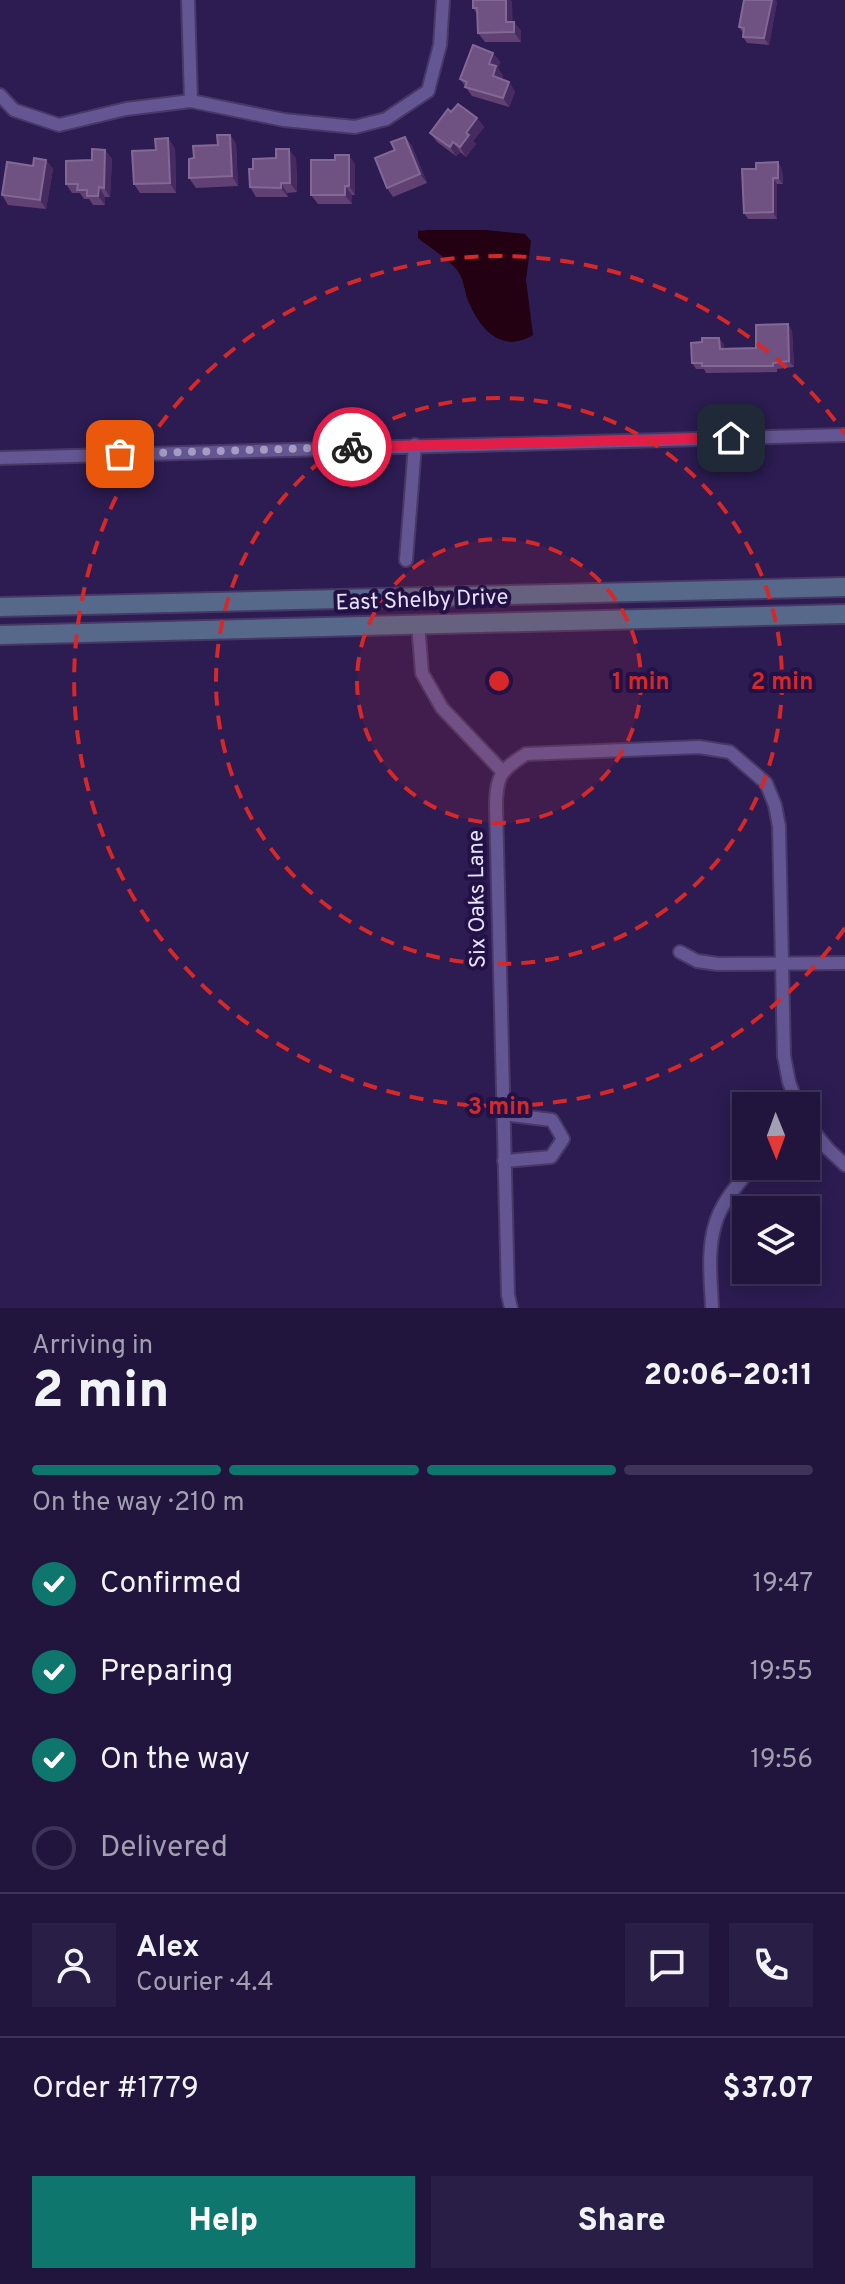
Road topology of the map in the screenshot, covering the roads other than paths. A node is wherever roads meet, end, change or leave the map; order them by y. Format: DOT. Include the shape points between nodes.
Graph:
graph roads {
  1 [pos="188,0"];
  2 [pos="443,0"];
  3 [pos="0,95"];
  4 [pos="191,101"];
  5 [pos="845,435"];
  6 [pos="415,445"];
  7 [pos="0,458"];
  8 [pos="406,560"];
  9 [pos="845,587"];
  10 [pos="0,607"];
  11 [pos="845,614"];
  12 [pos="418,624"];
  13 [pos="0,635"];
  14 [pos="503,772"];
  15 [pos="680,952"];
  16 [pos="845,963"];
  17 [pos="781,964"];
  18 [pos="793,1092"];
  19 [pos="503,1114"];
  20 [pos="820,1139"];
  21 [pos="504,1161"];
  22 [pos="845,1165"];
  23 [pos="742,1180"];
  24 [pos="511,1308"];
  25 [pos="712,1308"];
  1 -- 4 [label="street"];
  2 -- 4 [label="street" via="440,45 428,91 386,119 355,127 284,120"];
  3 -- 4 [label="street" via="14,110 59,125"];
  5 -- 6 [label="street"];
  6 -- 7 [label="street"];
  6 -- 8 [label="street"];
  9 -- 10 [label="main road, East Shelby Drive"];
  11 -- 12 [label="main road, East Shelby Drive"];
  12 -- 13 [label="main road, East Shelby Drive"];
  12 -- 14 [label="street" via="422,673 442,708"];
  14 -- 17 [label="street" via="526,754 699,747 730,752 766,783 775,805"];
  14 -- 19 [label="street, Six Oaks Lane" via="496,784"];
  15 -- 17 [label="street" via="718,964"];
  16 -- 17 [label="street"];
  17 -- 18 [label="street" via="784,1056"];
  19 -- 21 [label="street, Six Oaks Lane"];
  19 -- 21 [label="street" via="552,1120 563,1139 551,1157"];
  20 -- 22 [label="street"];
  21 -- 24 [label="street, Six Oaks Lane"];
  23 -- 25 [label="street" via="715,1224"];
}
